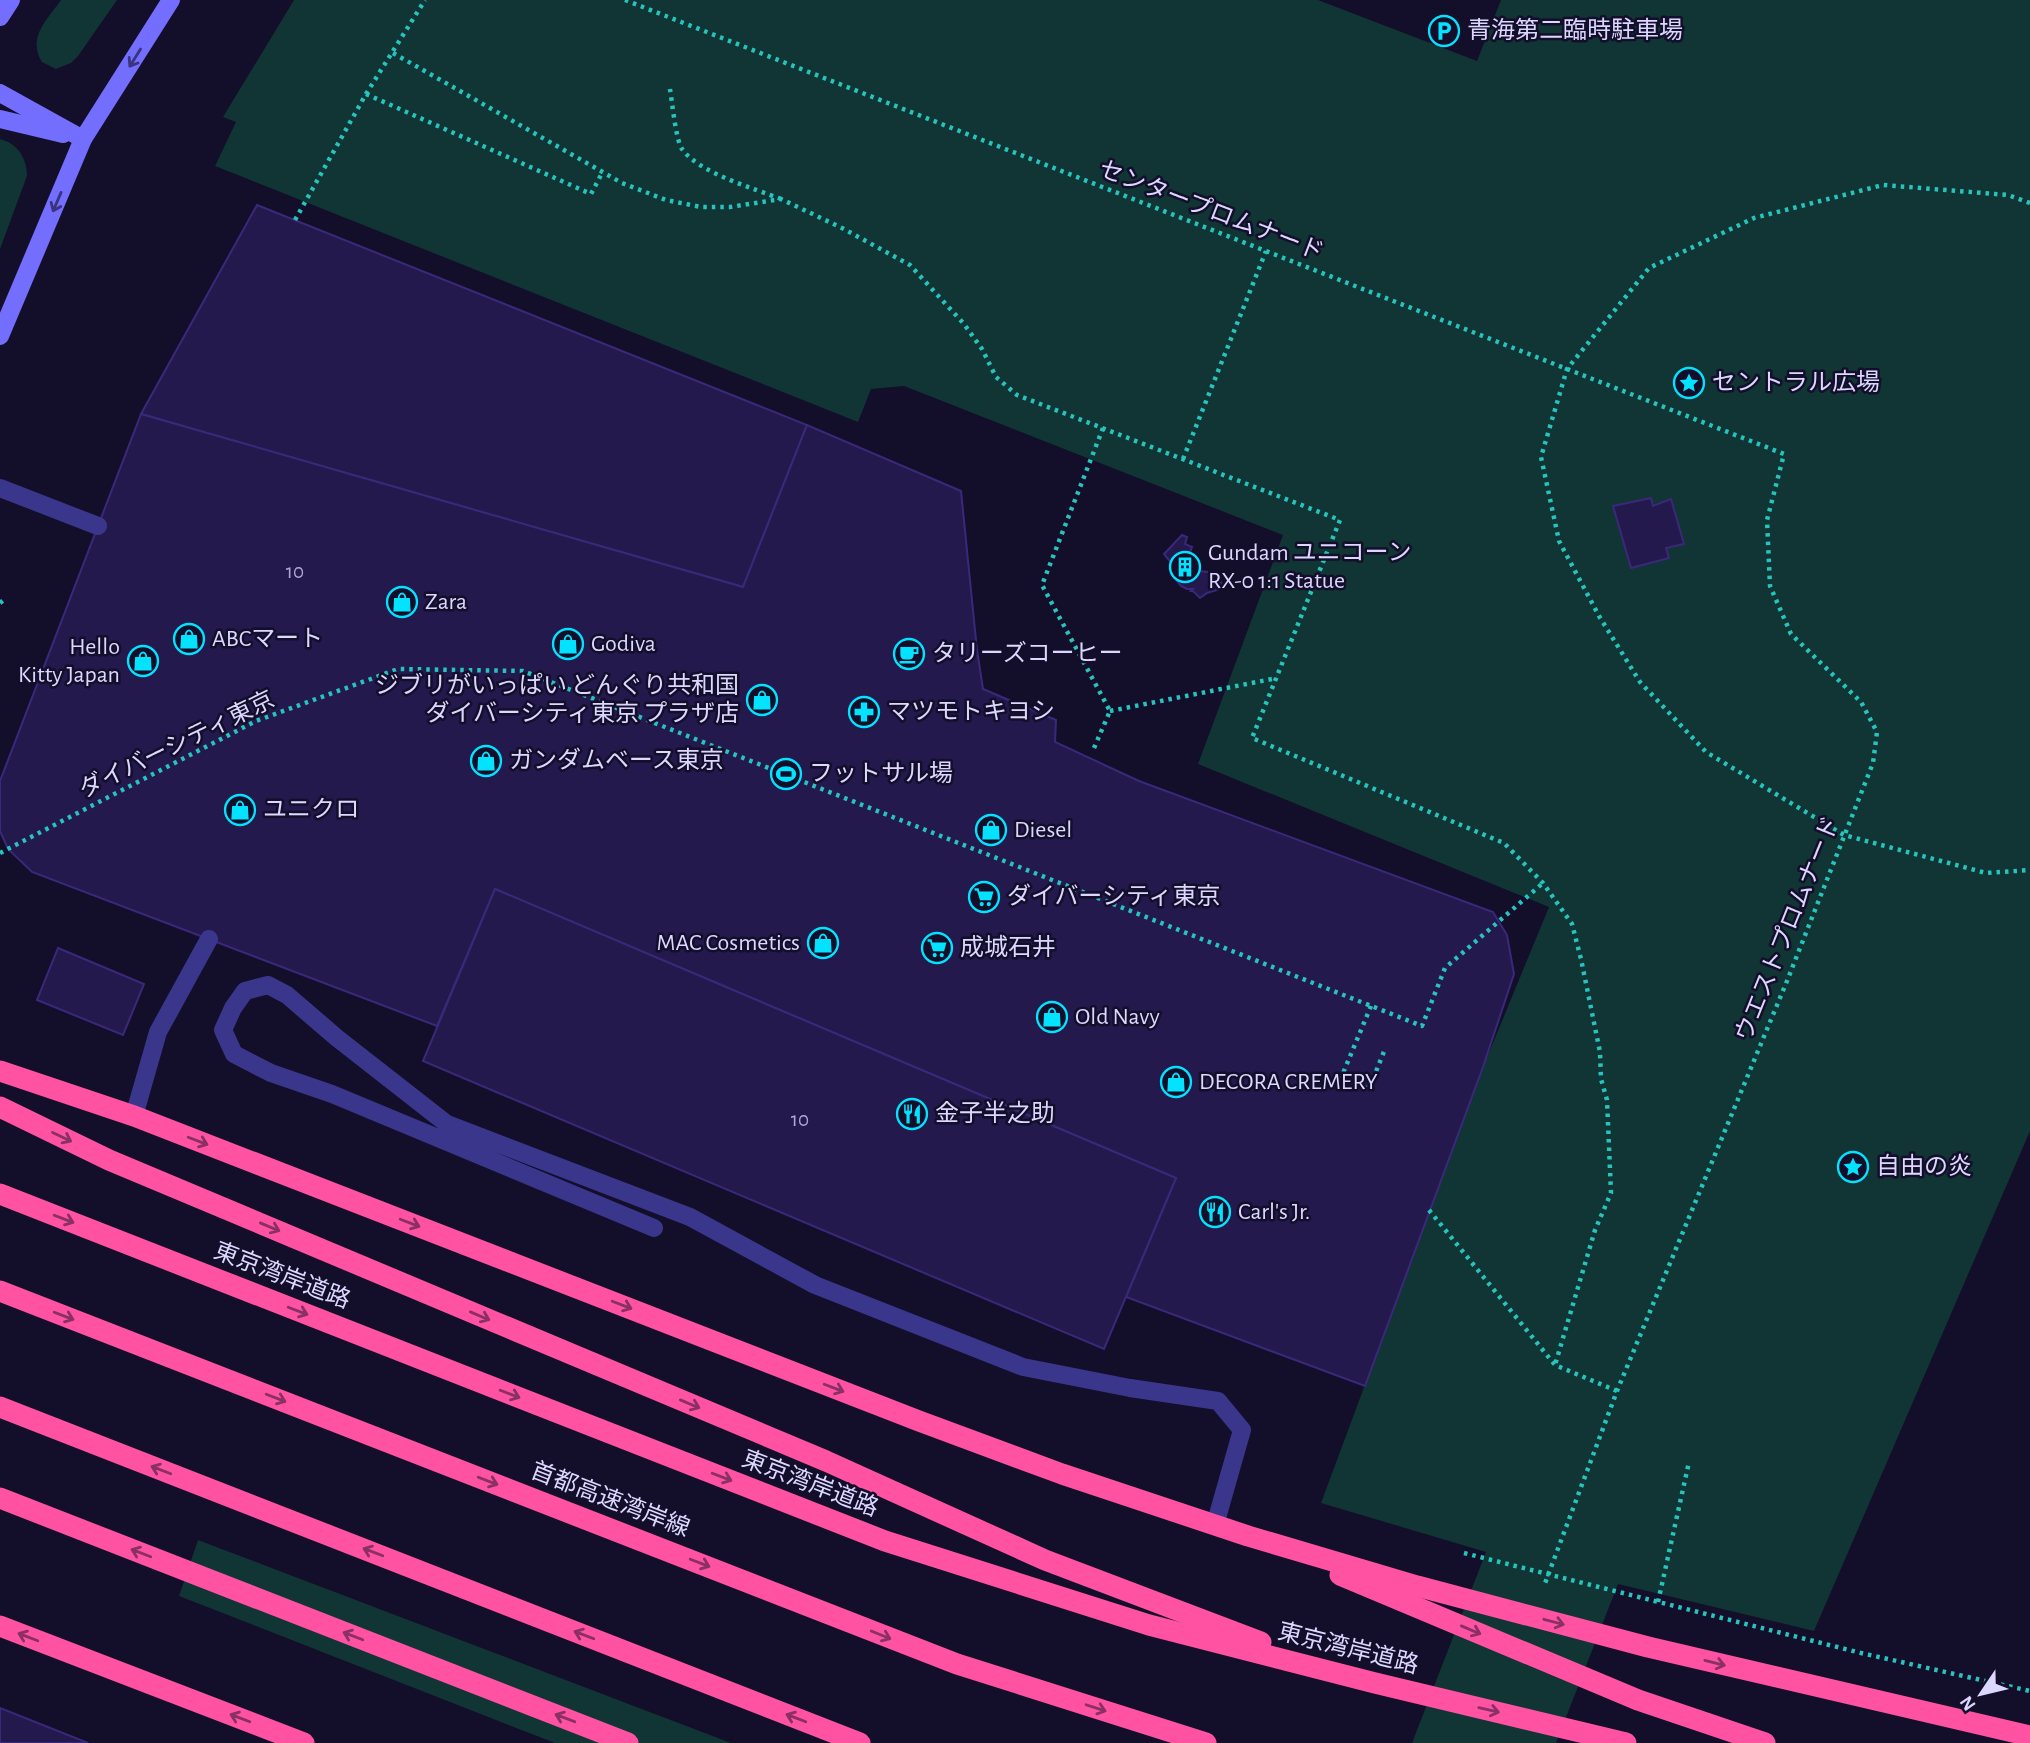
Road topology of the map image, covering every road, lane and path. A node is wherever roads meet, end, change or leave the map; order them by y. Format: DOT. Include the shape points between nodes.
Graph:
graph roads {
  1 [pos="11,0"];
  2 [pos="171,0"];
  3 [pos="425,0"];
  4 [pos="625,0"];
  5 [pos="0,17"];
  6 [pos="393,53"];
  7 [pos="670,89"];
  8 [pos="0,93"];
  9 [pos="366,94"];
  10 [pos="0,119"];
  11 [pos="83,139"];
  12 [pos="602,173"];
  13 [pos="782,199"];
  14 [pos="2030,203"];
  15 [pos="295,220"];
  16 [pos="1266,251"];
  17 [pos="0,336"];
  18 [pos="1567,369"];
  19 [pos="1103,428"];
  20 [pos="1784,454"];
  21 [pos="1183,459"];
  22 [pos="0,488"];
  23 [pos="98,526"];
  24 [pos="6,598"];
  25 [pos="0,603"];
  26 [pos="1277,678"];
  27 [pos="1111,711"];
  28 [pos="1094,748"];
  29 [pos="1844,835"];
  30 [pos="0,853"];
  31 [pos="2030,870"];
  32 [pos="1543,883"];
  33 [pos="209,939"];
  34 [pos="1371,1006"];
  35 [pos="1385,1049"];
  36 [pos="0,1071"];
  37 [pos="0,1107"];
  38 [pos="134,1116"];
  39 [pos="0,1194"];
  40 [pos="1429,1210"];
  41 [pos="654,1228"];
  42 [pos="0,1291"];
  43 [pos="1555,1365"];
  44 [pos="1616,1391"];
  45 [pos="0,1407"];
  46 [pos="1602,1431"];
  47 [pos="1689,1462"];
  48 [pos="0,1498"];
  49 [pos="1214,1525"];
  50 [pos="1248,1536"];
  51 [pos="1464,1553"];
  52 [pos="1658,1602"];
  53 [pos="0,1626"];
  54 [pos="1375,1683"];
  55 [pos="2030,1691"];
  56 [pos="2030,1736"];
  57 [pos="304,1743"];
  58 [pos="628,1743"];
  59 [pos="860,1743"];
  60 [pos="1206,1743"];
  61 [pos="1626,1743"];
  62 [pos="1765,1743"];
  1 -- 5 [label="street"];
  2 -- 11 [label="street, one-way"];
  3 -- 6 [label="path"];
  4 -- 16 [label="path, センタープロムナード"];
  6 -- 9 [label="path"];
  6 -- 12 [label="path"];
  7 -- 13 [label="path" via="681,148 699,164"];
  8 -- 11 [label="street"];
  9 -- 12 [label="path" via="591,194"];
  9 -- 15 [label="path"];
  10 -- 11 [label="street"];
  11 -- 17 [label="street, one-way"];
  12 -- 13 [label="path" via="666,200 701,207"];
  13 -- 19 [label="path" via="910,265 964,324 996,377 1017,395"];
  14 -- 18 [label="path" via="2008,195 1883,185 1754,218 1648,268"];
  16 -- 18 [label="path, センタープロムナード"];
  16 -- 21 [label="path"];
  18 -- 20 [label="path, センタープロムナード"];
  18 -- 29 [label="path" via="1541,457 1559,541 1599,616 1640,682 1706,752"];
  19 -- 21 [label="path"];
  19 -- 27 [label="path" via="1042,585"];
  20 -- 29 [label="path, ウエストプロムナード" via="1767,520 1770,586 1790,635 1861,702 1877,732 1873,763"];
  21 -- 26 [label="path" via="1340,520"];
  22 -- 23 [label="lane"];
  24 -- 25 [label="path"];
  26 -- 27 [label="path"];
  26 -- 32 [label="path" via="1252,738 1504,843"];
  27 -- 28 [label="path"];
  29 -- 31 [label="path" via="1986,873"];
  29 -- 44 [label="path, ウエストプロムナード"];
  30 -- 34 [label="path, ダイバーシティ東京" via="256,721 398,669 523,671"];
  32 -- 34 [label="path, ダイバーシティ東京" via="1446,968 1422,1026"];
  32 -- 43 [label="path" via="1572,924 1581,959 1607,1100 1611,1193 1595,1230"];
  33 -- 38 [label="lane" via="158,1032"];
  34 -- 35 [label="path" via="1341,1078 1368,1089"];
  36 -- 38 [label="highway"];
  37 -- 54 [label="highway, one-way" via="109,1160 826,1461 1045,1560"];
  38 -- 49 [label="highway, one-way" via="919,1421"];
  39 -- 54 [label="highway, 東京湾岸道路, one-way" via="885,1541 1149,1625"];
  40 -- 43 [label="path"];
  41 -- 49 [label="lane" via="234,1054 223,1030 233,1008 245,991 268,985 447,1124 690,1217 815,1285 1023,1367 1218,1401 1242,1430"];
  42 -- 60 [label="highway, 首都高速湾岸線, one-way" via="957,1664"];
  43 -- 44 [label="path"];
  44 -- 46 [label="path, ウエストプロムナード"];
  59 -- 45 [label="highway, one-way"];
  47 -- 52 [label="path"];
  58 -- 48 [label="highway, one-way"];
  49 -- 50 [label="highway"];
  50 -- 56 [label="highway, one-way" via="1648,1647"];
  50 -- 62 [label="highway, one-way" via="1638,1700"];
  51 -- 52 [label="path"];
  52 -- 55 [label="path"];
  57 -- 53 [label="highway, one-way"];
  54 -- 61 [label="highway, 東京湾岸道路, one-way"];
}
